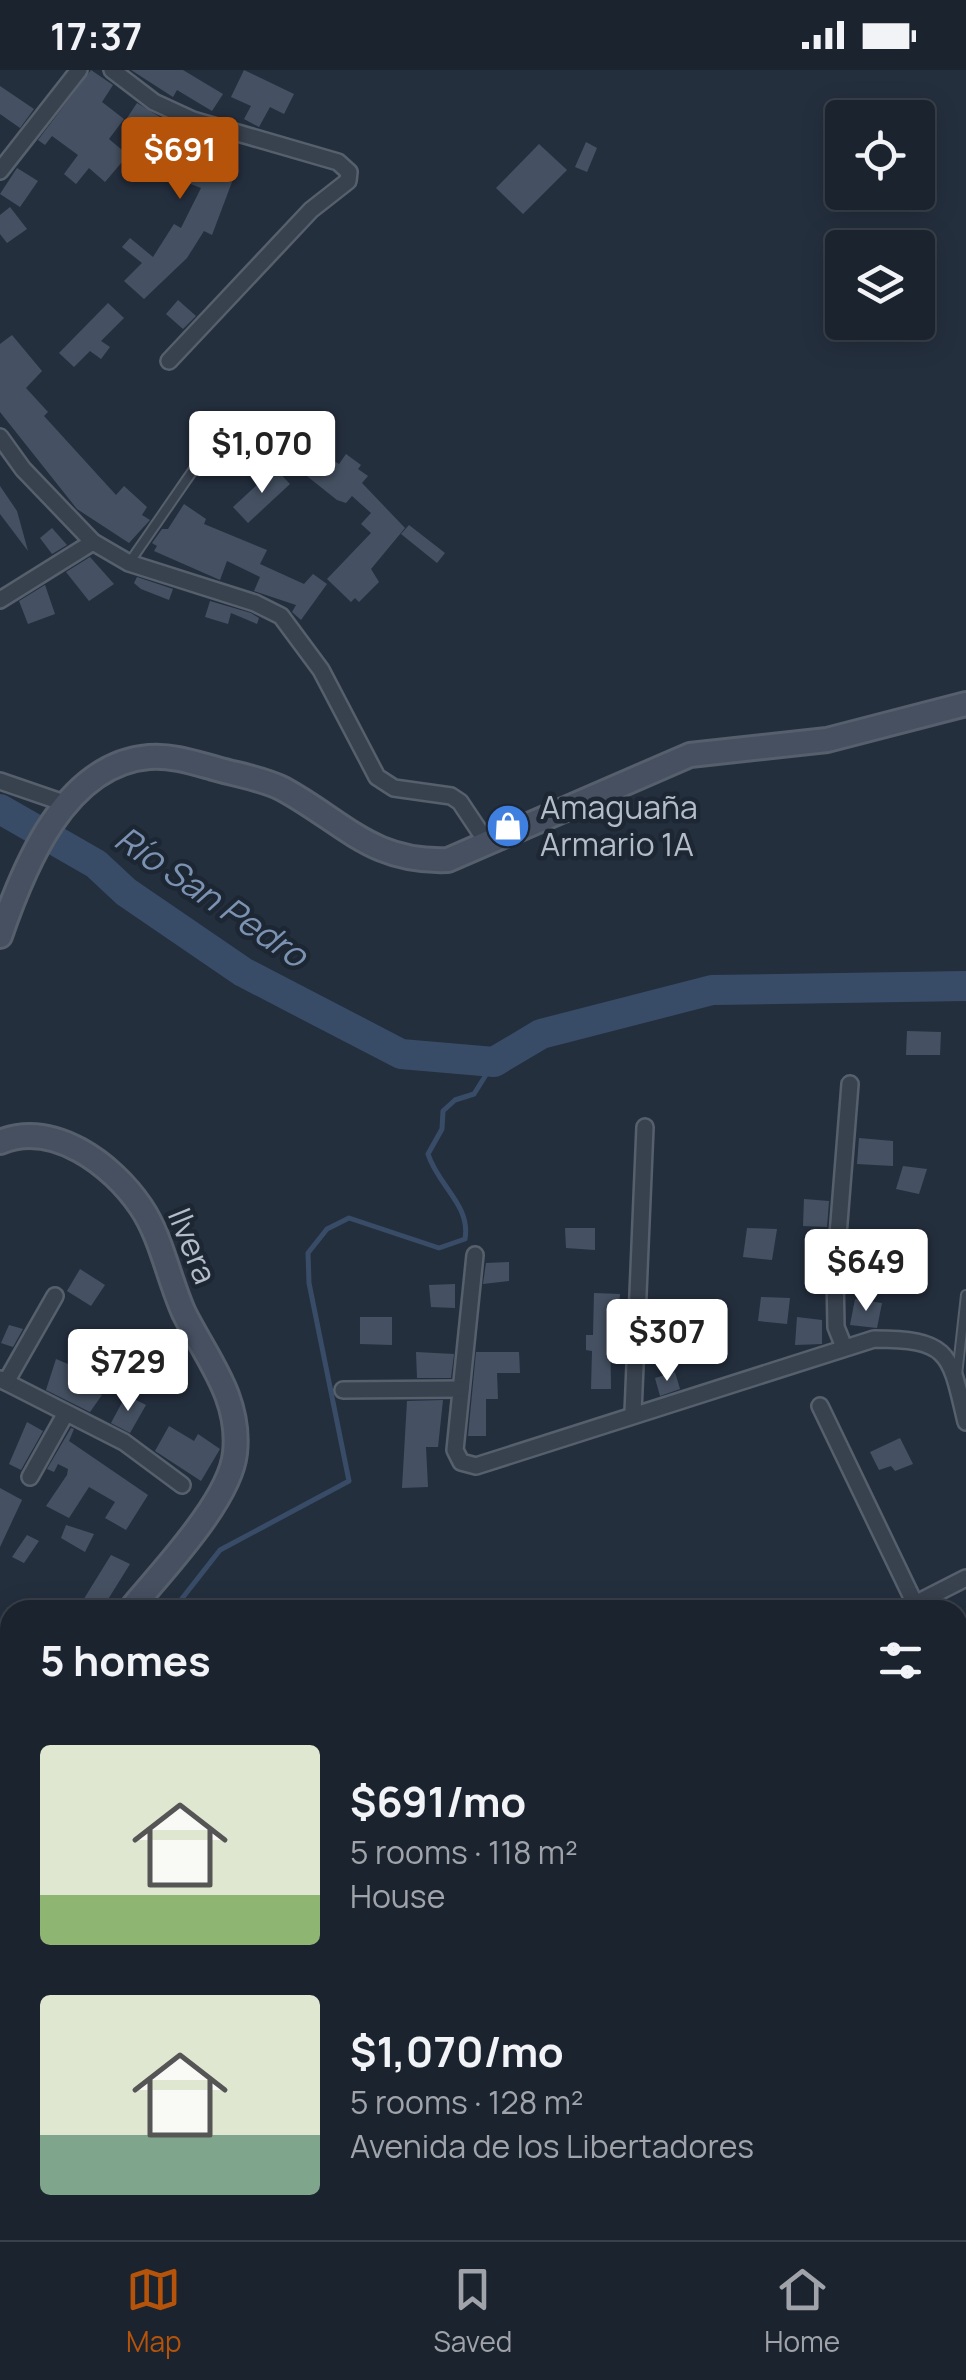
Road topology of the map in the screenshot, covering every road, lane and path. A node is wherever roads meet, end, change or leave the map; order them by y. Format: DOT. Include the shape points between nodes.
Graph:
graph roads {
  1 [pos="79,70"];
  2 [pos="112,70"];
  3 [pos="5,153"];
  4 [pos="0,171"];
  5 [pos="170,361"];
  6 [pos="0,437"];
  7 [pos="205,453"];
  8 [pos="93,542"];
  9 [pos="129,564"];
  10 [pos="0,600"];
  11 [pos="966,704"];
  12 [pos="0,780"];
  13 [pos="61,811"];
  14 [pos="486,840"];
  15 [pos="0,936"];
  16 [pos="850,1084"];
  17 [pos="644,1127"];
  18 [pos="0,1142"];
  19 [pos="474,1255"];
  20 [pos="966,1295"];
  21 [pos="55,1296"];
  22 [pos="844,1346"];
  23 [pos="957,1375"];
  24 [pos="3,1380"];
  25 [pos="460,1389"];
  26 [pos="343,1390"];
  27 [pos="820,1406"];
  28 [pos="66,1412"];
  29 [pos="633,1413"];
  30 [pos="966,1422"];
  31 [pos="30,1477"];
  32 [pos="182,1484"];
  33 [pos="966,1578"];
  34 [pos="138,1600"];
  35 [pos="914,1600"];
  36 [pos="929,1600"];
  1 -- 3 [label="street"];
  2 -- 5 [label="street" via="176,113 338,162 349,172 348,181 311,210"];
  3 -- 4 [label="street"];
  6 -- 8 [label="street"];
  7 -- 9 [label="lane"];
  8 -- 9 [label="street"];
  8 -- 10 [label="street"];
  9 -- 14 [label="street" via="281,616 320,670 377,777 394,788 451,796"];
  11 -- 14 [label="street" via="827,740 690,755"];
  12 -- 13 [label="street"];
  13 -- 14 [label="street" via="102,771 126,761 182,759 280,787 365,842 412,861 448,860"];
  13 -- 15 [label="street" via="22,876"];
  16 -- 22 [label="street" via="834,1272 836,1327"];
  17 -- 29 [label="street"];
  18 -- 34 [label="street, Ilvera" via="41,1135 111,1173 143,1209 180,1303 226,1388 235,1420 230,1477"];
  19 -- 25 [label="street"];
  20 -- 23 [label="lane"];
  21 -- 24 [label="street"];
  22 -- 23 [label="street" via="918,1338 943,1354"];
  22 -- 29 [label="street"];
  23 -- 30 [label="street"];
  24 -- 28 [label="street"];
  25 -- 26 [label="street"];
  25 -- 29 [label="street" via="456,1450 461,1462 476,1466"];
  27 -- 35 [label="street"];
  28 -- 31 [label="street"];
  28 -- 32 [label="street" via="124,1442"];
  33 -- 36 [label="street"];
}
